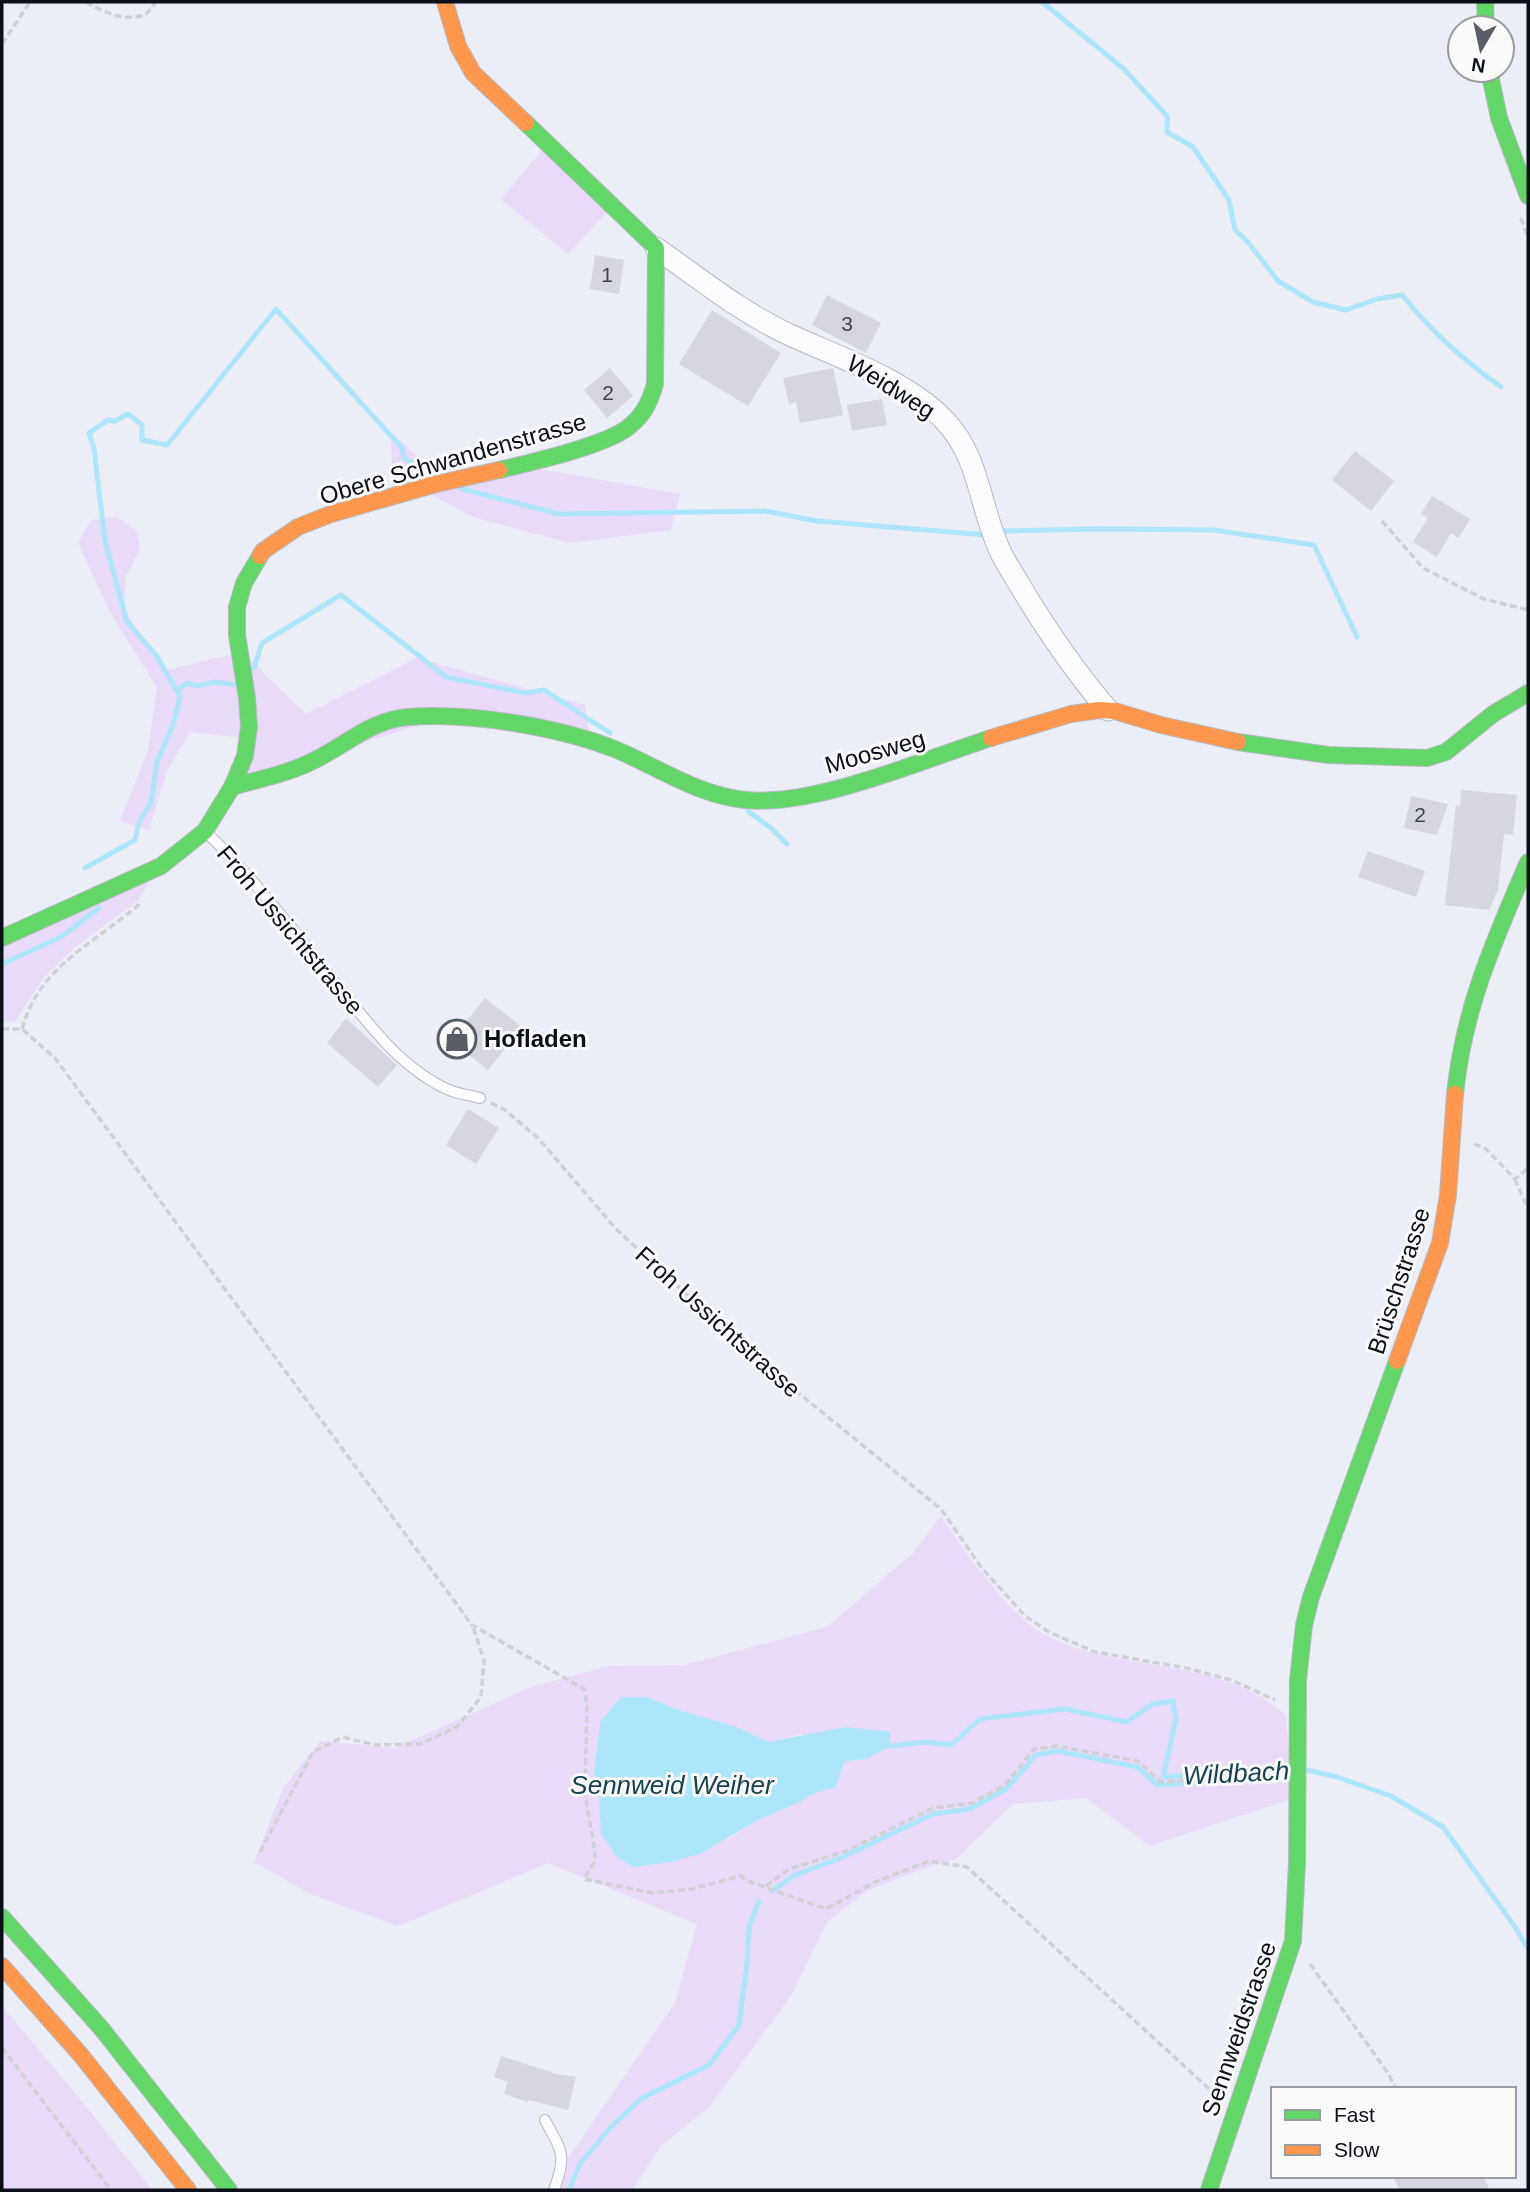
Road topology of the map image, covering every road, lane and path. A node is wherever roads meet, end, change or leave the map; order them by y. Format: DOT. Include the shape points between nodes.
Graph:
graph roads {
  1 [pos="30,2"];
  2 [pos="86,2"];
  3 [pos="156,2"];
  4 [pos="445,2"];
  5 [pos="2,44"];
  6 [pos="1490,84"];
  7 [pos="1528,195"];
  8 [pos="656,248"];
  9 [pos="1382,521"];
  10 [pos="1528,610"];
  11 [pos="1528,693"];
  12 [pos="1108,710"];
  13 [pos="232,787"];
  14 [pos="205,831"];
  15 [pos="1528,862"];
  16 [pos="146,894"];
  17 [pos="2,938"];
  18 [pos="2,1029"];
  19 [pos="22,1029"];
  20 [pos="480,1098"];
  21 [pos="1453,1133"];
  22 [pos="1528,1168"];
  23 [pos="1515,1179"];
  24 [pos="1528,1209"];
  25 [pos="472,1625"];
  26 [pos="1297,1711"];
  27 [pos="1281,1774"];
  28 [pos="260,1852"];
  29 [pos="765,1887"];
  30 [pos="2,1917"];
  31 [pos="1293,1941"];
  32 [pos="2,1966"];
  33 [pos="2,2048"];
  34 [pos="1395,2087"];
  35 [pos="1235,2112"];
  36 [pos="545,2120"];
  37 [pos="111,2190"];
  38 [pos="188,2190"];
  39 [pos="229,2190"];
  40 [pos="554,2190"];
  41 [pos="1209,2190"];
  1 -- 5 [label="path"];
  2 -- 3 [label="path" via="130,18 146,14"];
  4 -- 8 [label="main road" via="458,46 473,73"];
  6 -- 7 [label="main road"];
  8 -- 12 [label="street, Weidweg" via="749,313 876,374 946,421 972,462 1001,554 1037,614"];
  8 -- 13 [label="main road, Obere Schwandenstrasse" via="655,384 649,405 630,427 536,462 331,514 298,527 262,551 237,607 249,727 245,755"];
  9 -- 10 [label="path" via="1423,568 1483,599"];
  11 -- 12 [label="main road, Moosweg" via="1505,704 1458,743 1433,757 1346,758 1292,751"];
  12 -- 13 [label="main road, Moosweg" via="1065,717 906,768 772,800 733,800 707,793 622,752 562,732 415,716 370,727 321,757"];
  13 -- 14 [label="main road, Obere Schwandenstrasse"];
  14 -- 17 [label="main road, Obere Schwandenstrasse" via="161,866"];
  14 -- 20 [label="lane, Froh Ussichtstrasse" via="293,929 379,1036 415,1069 449,1090"];
  15 -- 21 [label="main road, Brüschstrasse" via="1469,1014"];
  16 -- 19 [label="path" via="141,903 53,972 40,988"];
  18 -- 19 [label="path"];
  19 -- 25 [label="path" via="55,1058"];
  20 -- 26 [label="path, Froh Ussichtstrasse" via="524,1125 623,1236 758,1360 941,1509 981,1567 1025,1616 1095,1652 1231,1680"];
  21 -- 23 [label="path" via="1486,1149"];
  21 -- 26 [label="main road, Brüschstrasse" via="1440,1244 1311,1597 1300,1650"];
  22 -- 23 [label="path"];
  23 -- 24 [label="path"];
  25 -- 28 [label="path" via="484,1660 481,1697 457,1727 420,1744 375,1745 343,1737 313,1752"];
  25 -- 29 [label="path" via="584,1689 585,1795 595,1851 595,1861 584,1879 653,1893 741,1876"];
  26 -- 31 [label="main road, Sennweidstrasse"];
  27 -- 29 [label="path" via="1161,1782 1138,1761 1057,1746 1034,1749 1005,1785 972,1804 933,1808 846,1851 789,1869"];
  29 -- 35 [label="path" via="826,1909 877,1881 929,1861 967,1867"];
  30 -- 39 [label="main road" via="101,2028"];
  31 -- 34 [label="path"];
  31 -- 35 [label="main road, Sennweidstrasse"];
  32 -- 38 [label="main road" via="80,2054"];
  33 -- 37 [label="path"];
  35 -- 41 [label="main road, Sennweidstrasse"];
  36 -- 40 [label="lane" via="563,2153"];
}
